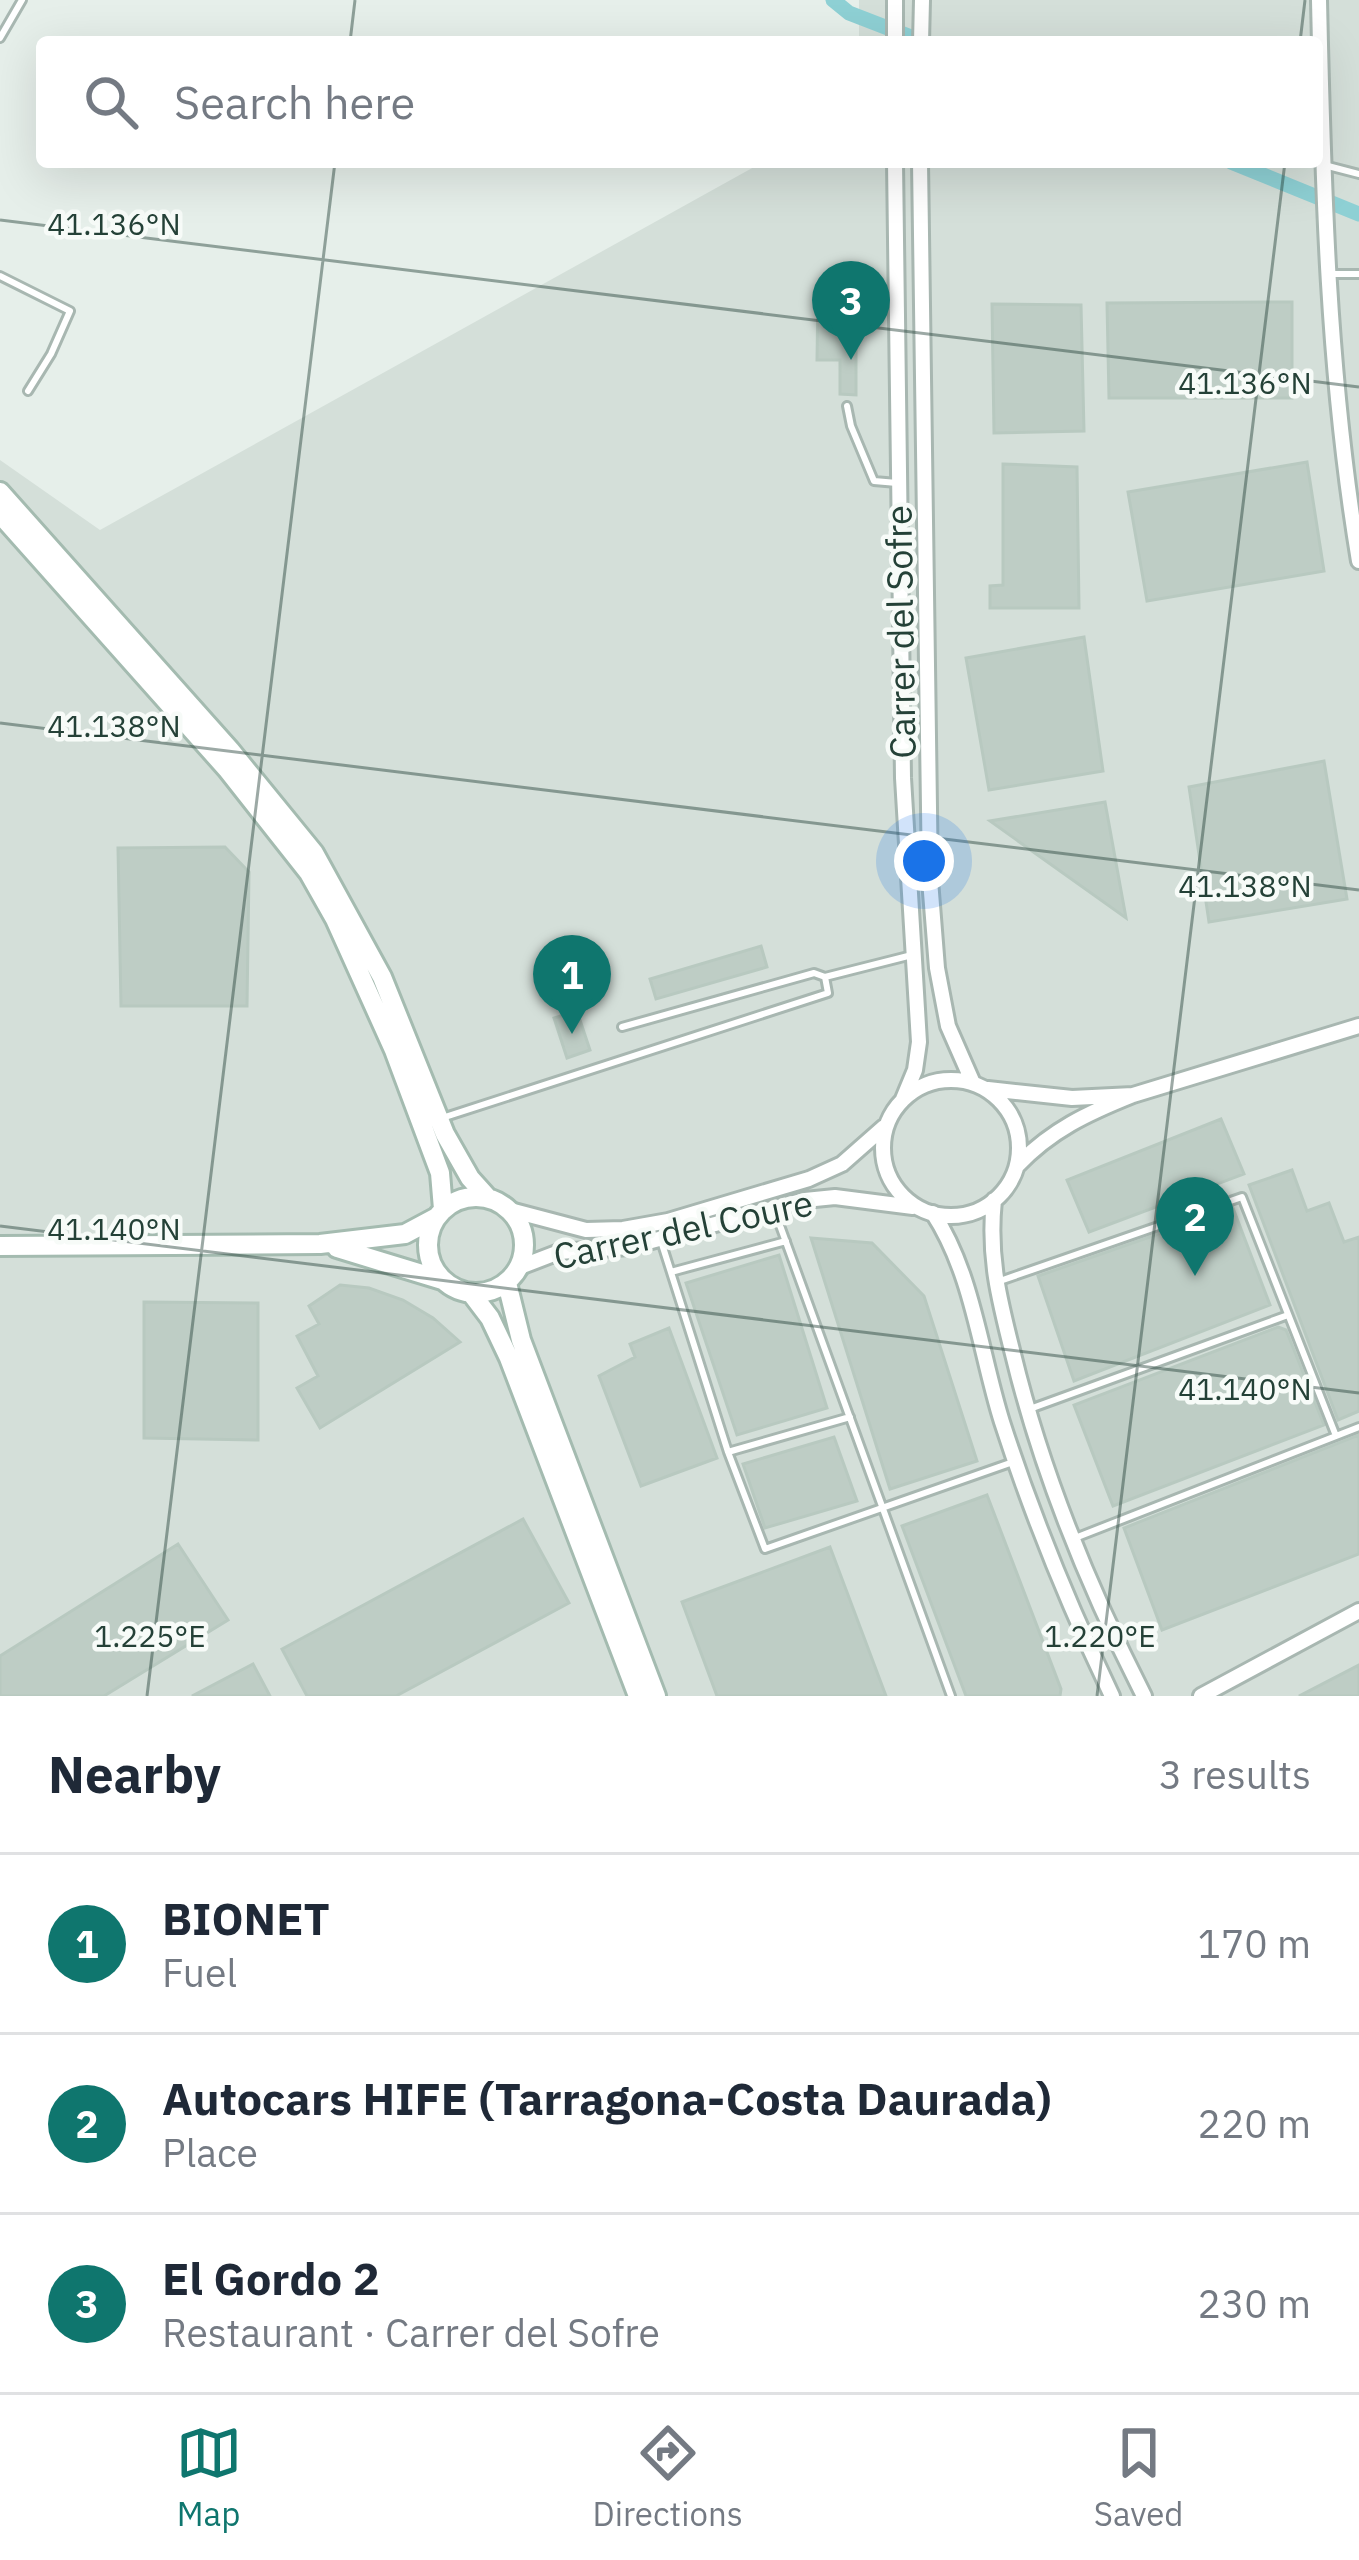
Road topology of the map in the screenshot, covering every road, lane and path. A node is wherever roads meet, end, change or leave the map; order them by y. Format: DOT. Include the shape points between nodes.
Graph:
graph roads {
  1 [pos="22,0"];
  2 [pos="922,0"];
  3 [pos="1318,0"];
  4 [pos="4,20"];
  5 [pos="921,36"];
  6 [pos="1319,36"];
  7 [pos="0,38"];
  8 [pos="895,168"];
  9 [pos="920,168"];
  10 [pos="1322,169"];
  11 [pos="1359,174"];
  12 [pos="1326,274"];
  13 [pos="1359,274"];
  14 [pos="0,276"];
  15 [pos="28,391"];
  16 [pos="847,406"];
  17 [pos="897,483"];
  18 [pos="0,492"];
  19 [pos="0,514"];
  20 [pos="1359,561"];
  21 [pos="912,955"];
  22 [pos="825,977"];
  23 [pos="622,1027"];
  24 [pos="1359,1027"];
  25 [pos="977,1085"];
  26 [pos="1133,1095"];
  27 [pos="902,1099"];
  28 [pos="439,1119"];
  29 [pos="887,1123"];
  30 [pos="1017,1166"];
  31 [pos="488,1198"];
  32 [pos="994,1200"];
  33 [pos="774,1208"];
  34 [pos="510,1210"];
  35 [pos="925,1210"];
  36 [pos="439,1214"];
  37 [pos="660,1239"];
  38 [pos="786,1241"];
  39 [pos="320,1244"];
  40 [pos="0,1246"];
  41 [pos="670,1271"];
  42 [pos="513,1275"];
  43 [pos="442,1280"];
  44 [pos="996,1283"];
  45 [pos="471,1293"];
  46 [pos="1288,1316"];
  47 [pos="1027,1410"];
  48 [pos="850,1418"];
  49 [pos="1359,1427"];
  50 [pos="1336,1436"];
  51 [pos="728,1452"];
  52 [pos="1016,1460"];
  53 [pos="883,1509"];
  54 [pos="1072,1539"];
  55 [pos="1359,1611"];
  56 [pos="638,1696"];
  57 [pos="656,1696"];
  58 [pos="951,1696"];
  59 [pos="1112,1696"];
  60 [pos="1144,1696"];
  61 [pos="1201,1696"];
  1 -- 4 [label="lane"];
  2 -- 5 [label="street"];
  3 -- 6 [label="street"];
  4 -- 7 [label="lane"];
  8 -- 17 [label="street, Carrer del Sofre"];
  9 -- 25 [label="street, Carrer del Sofre" via="930,880 948,1026"];
  10 -- 11 [label="lane"];
  10 -- 12 [label="street"];
  12 -- 13 [label="lane"];
  12 -- 20 [label="street"];
  14 -- 15 [label="lane" via="70,311"];
  16 -- 17 [label="lane" via="874,481"];
  17 -- 21 [label="street, Carrer del Sofre"];
  18 -- 28 [label="main road" via="314,853 382,976"];
  19 -- 36 [label="main road" via="309,873 394,1050 440,1173"];
  21 -- 22 [label="lane"];
  21 -- 27 [label="street, Carrer del Sofre" via="919,1042"];
  22 -- 23 [label="lane" via="814,973"];
  22 -- 28 [label="lane" via="828,993"];
  24 -- 26 [label="street"];
  25 -- 26 [label="street" via="1072,1098"];
  25 -- 27 [label="street" via="937,1081"];
  25 -- 30 [label="street" via="1015,1123"];
  26 -- 30 [label="street" via="1075,1118"];
  27 -- 29 [label="street"];
  28 -- 31 [label="main road"];
  29 -- 34 [label="street, Carrer del Coure" via="842,1164 668,1221 586,1231"];
  29 -- 35 [label="street" via="889,1176"];
  30 -- 32 [label="street"];
  31 -- 34 [label="main road"];
  31 -- 36 [label="main road" via="462,1198"];
  32 -- 35 [label="street" via="968,1214"];
  32 -- 44 [label="street"];
  33 -- 35 [label="street, Carrer del Coure" via="835,1197"];
  33 -- 37 [label="street, Carrer del Coure"];
  33 -- 38 [label="lane"];
  34 -- 42 [label="main road" via="525,1244"];
  35 -- 52 [label="street" via="955,1247"];
  36 -- 39 [label="main road" via="405,1234"];
  36 -- 43 [label="main road" via="428,1249"];
  37 -- 41 [label="lane"];
  37 -- 42 [label="street, Carrer del Coure" via="559,1252"];
  38 -- 41 [label="lane"];
  38 -- 48 [label="lane"];
  39 -- 40 [label="main road"];
  39 -- 43 [label="main road"];
  41 -- 51 [label="lane"];
  42 -- 45 [label="main road" via="493,1291"];
  42 -- 57 [label="main road" via="521,1340"];
  43 -- 45 [label="main road"];
  44 -- 46 [label="lane" via="1242,1197"];
  44 -- 47 [label="street"];
  45 -- 56 [label="main road" via="509,1358"];
  46 -- 47 [label="lane"];
  46 -- 50 [label="lane"];
  47 -- 54 [label="street"];
  48 -- 51 [label="lane"];
  48 -- 53 [label="lane"];
  49 -- 50 [label="lane"];
  50 -- 54 [label="lane"];
  51 -- 53 [label="lane" via="765,1549"];
  52 -- 53 [label="lane"];
  52 -- 59 [label="street"];
  53 -- 58 [label="lane"];
  54 -- 60 [label="street"];
  55 -- 61 [label="street"];
}
